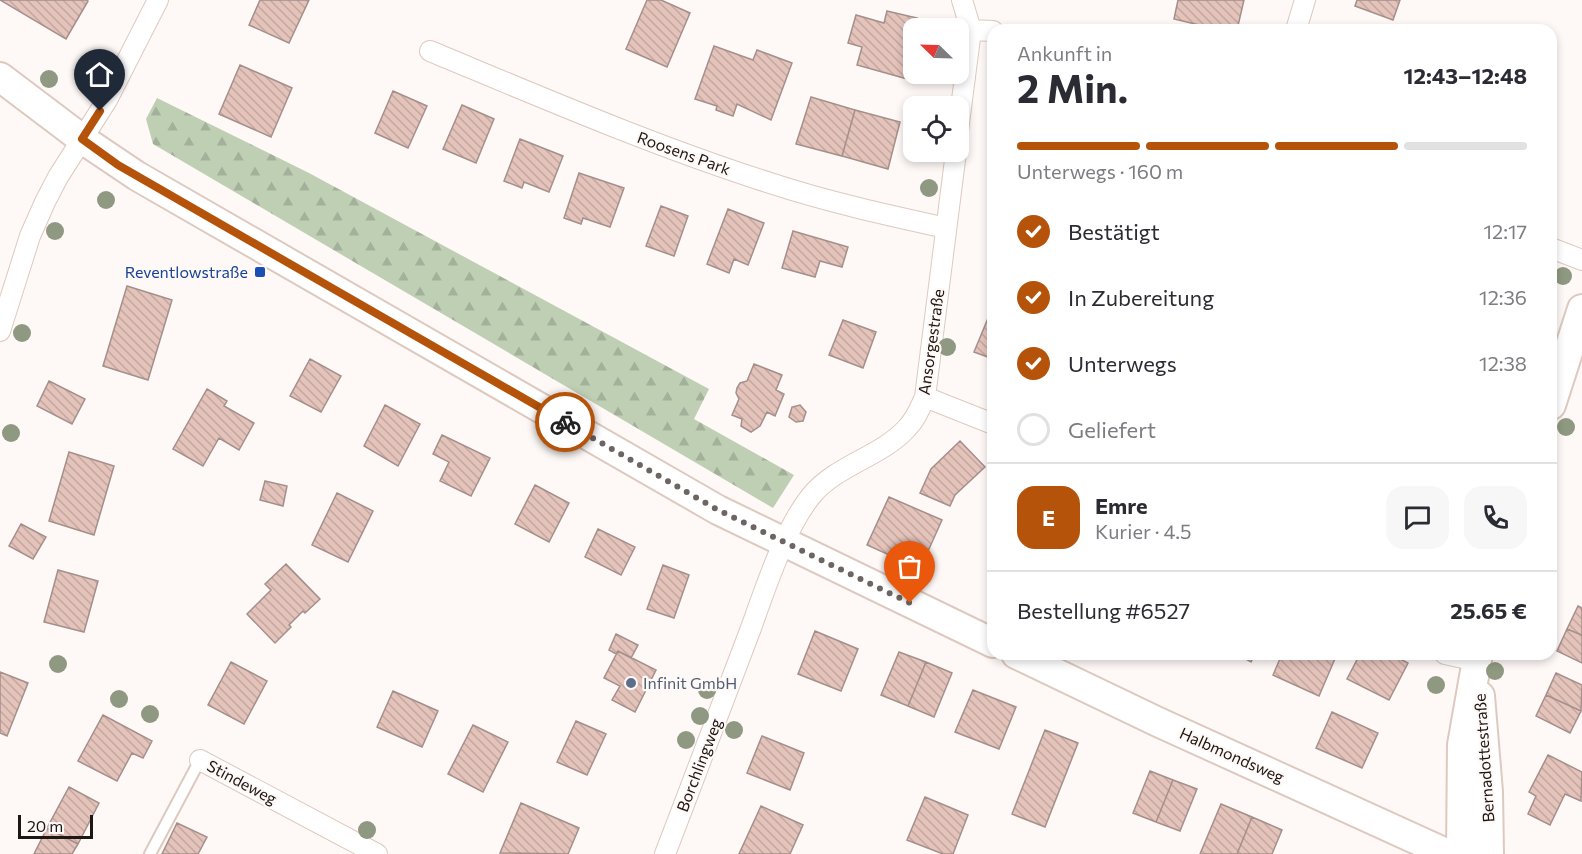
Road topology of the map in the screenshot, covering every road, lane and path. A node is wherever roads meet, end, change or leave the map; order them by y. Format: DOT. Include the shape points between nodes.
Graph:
graph roads {
  1 [pos="158,0"];
  2 [pos="962,0"];
  3 [pos="1305,0"];
  4 [pos="1298,24"];
  5 [pos="971,30"];
  6 [pos="987,31"];
  7 [pos="430,51"];
  8 [pos="0,77"];
  9 [pos="963,96"];
  10 [pos="82,139"];
  11 [pos="955,162"];
  12 [pos="946,228"];
  13 [pos="1557,250"];
  14 [pos="1582,260"];
  15 [pos="1582,309"];
  16 [pos="0,331"];
  17 [pos="1557,386"];
  18 [pos="925,396"];
  19 [pos="987,422"];
  20 [pos="785,543"];
  21 [pos="987,640"];
  22 [pos="1028,660"];
  23 [pos="1478,660"];
  24 [pos="1478,660"];
  25 [pos="200,760"];
  26 [pos="150,854"];
  27 [pos="377,854"];
  28 [pos="665,854"];
  29 [pos="1448,854"];
  30 [pos="1461,854"];
  31 [pos="1489,854"];
  1 -- 10 [label="street" via="107,100"];
  2 -- 5 [label="street"];
  3 -- 4 [label="street"];
  5 -- 6 [label="street"];
  5 -- 9 [label="street"];
  7 -- 12 [label="street, Roosens Park" via="637,137 770,183 840,204"];
  8 -- 10 [label="street"];
  10 -- 16 [label="street" via="30,236"];
  10 -- 20 [label="street" via="190,207 708,504"];
  11 -- 12 [label="street, Ansorgestraße"];
  12 -- 18 [label="street, Ansorgestraße"];
  13 -- 14 [label="street"];
  15 -- 17 [label="street"];
  18 -- 19 [label="street"];
  18 -- 20 [label="street, Ansorgestraße" via="907,429 830,478 811,496"];
  20 -- 21 [label="street"];
  20 -- 28 [label="street, Borchlingweg"];
  22 -- 29 [label="street, Halbmondsweg"];
  23 -- 30 [label="street, Bernadottestraße" via="1462,745"];
  24 -- 31 [label="street, Bernadottestraße"];
  25 -- 26 [label="lane, Stindeweg"];
  25 -- 27 [label="street, Stindeweg"];
}
